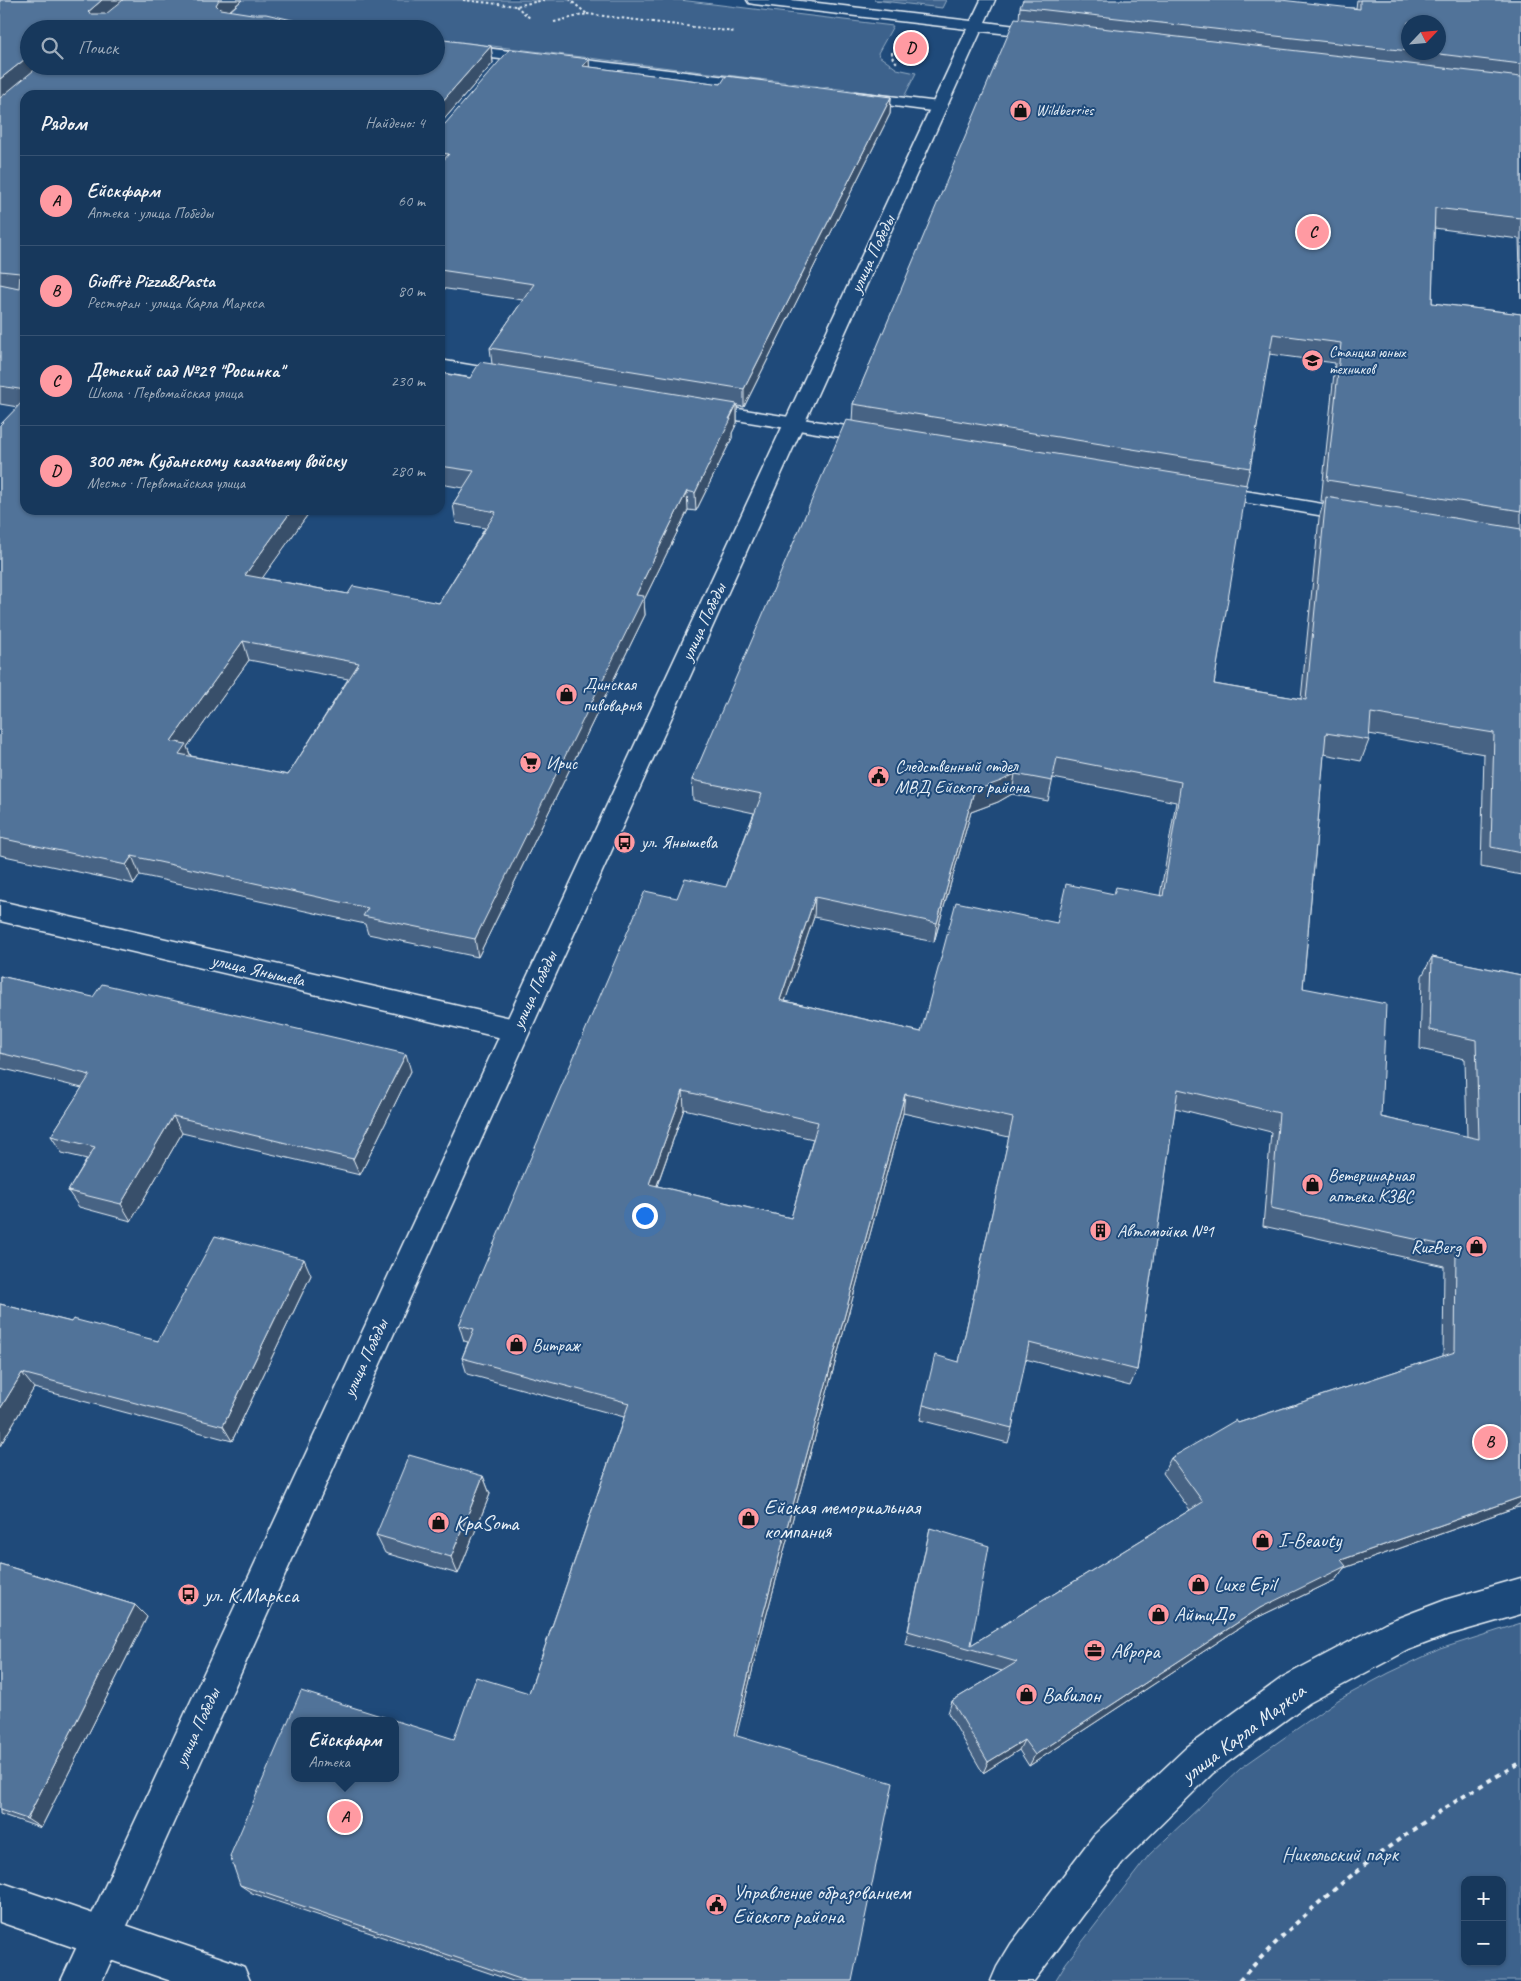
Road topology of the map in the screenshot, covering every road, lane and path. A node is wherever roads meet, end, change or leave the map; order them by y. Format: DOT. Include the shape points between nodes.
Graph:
graph roads {
  1 [pos="463,0"];
  2 [pos="544,0"];
  3 [pos="570,0"];
  4 [pos="754,0"];
  5 [pos="988,0"];
  6 [pos="516,6"];
  7 [pos="531,19"];
  8 [pos="548,23"];
  9 [pos="977,26"];
  10 [pos="1068,37"];
  11 [pos="445,47"];
  12 [pos="512,56"];
  13 [pos="499,70"];
  14 [pos="778,88"];
  15 [pos="837,95"];
  16 [pos="939,107"];
  17 [pos="445,367"];
  18 [pos="528,381"];
  19 [pos="683,406"];
  20 [pos="794,424"];
  21 [pos="893,440"];
  22 [pos="1187,488"];
  23 [pos="1374,518"];
  24 [pos="0,910"];
  25 [pos="515,1030"];
  26 [pos="1521,1596"];
  27 [pos="1521,1762"];
  28 [pos="0,1902"];
  29 [pos="101,1937"];
  30 [pos="81,1981"];
  31 [pos="230,1981"];
  32 [pos="1011,1981"];
  33 [pos="1239,1981"];
  1 -- 6 [label="path"];
  2 -- 6 [label="path"];
  3 -- 8 [label="path" via="587,14"];
  4 -- 9 [label="street"];
  5 -- 9 [label="street, улица Победы"];
  6 -- 7 [label="path"];
  9 -- 10 [label="street"];
  9 -- 16 [label="street, улица Победы"];
  11 -- 12 [label="street"];
  12 -- 13 [label="street"];
  12 -- 14 [label="street"];
  15 -- 16 [label="street"];
  16 -- 20 [label="street, улица Победы"];
  17 -- 18 [label="street"];
  19 -- 20 [label="street"];
  20 -- 21 [label="street"];
  20 -- 25 [label="street, улица Победы"];
  22 -- 23 [label="street"];
  24 -- 25 [label="street, улица Янышева"];
  25 -- 29 [label="street, улица Победы"];
  26 -- 32 [label="street, улица Карла Маркса" via="1448,1616 1398,1636 1296,1690 1200,1760 1108,1849"];
  27 -- 33 [label="path" via="1371,1859 1306,1910"];
  28 -- 29 [label="street"];
  29 -- 30 [label="street, улица Победы"];
  29 -- 31 [label="street"];
}
